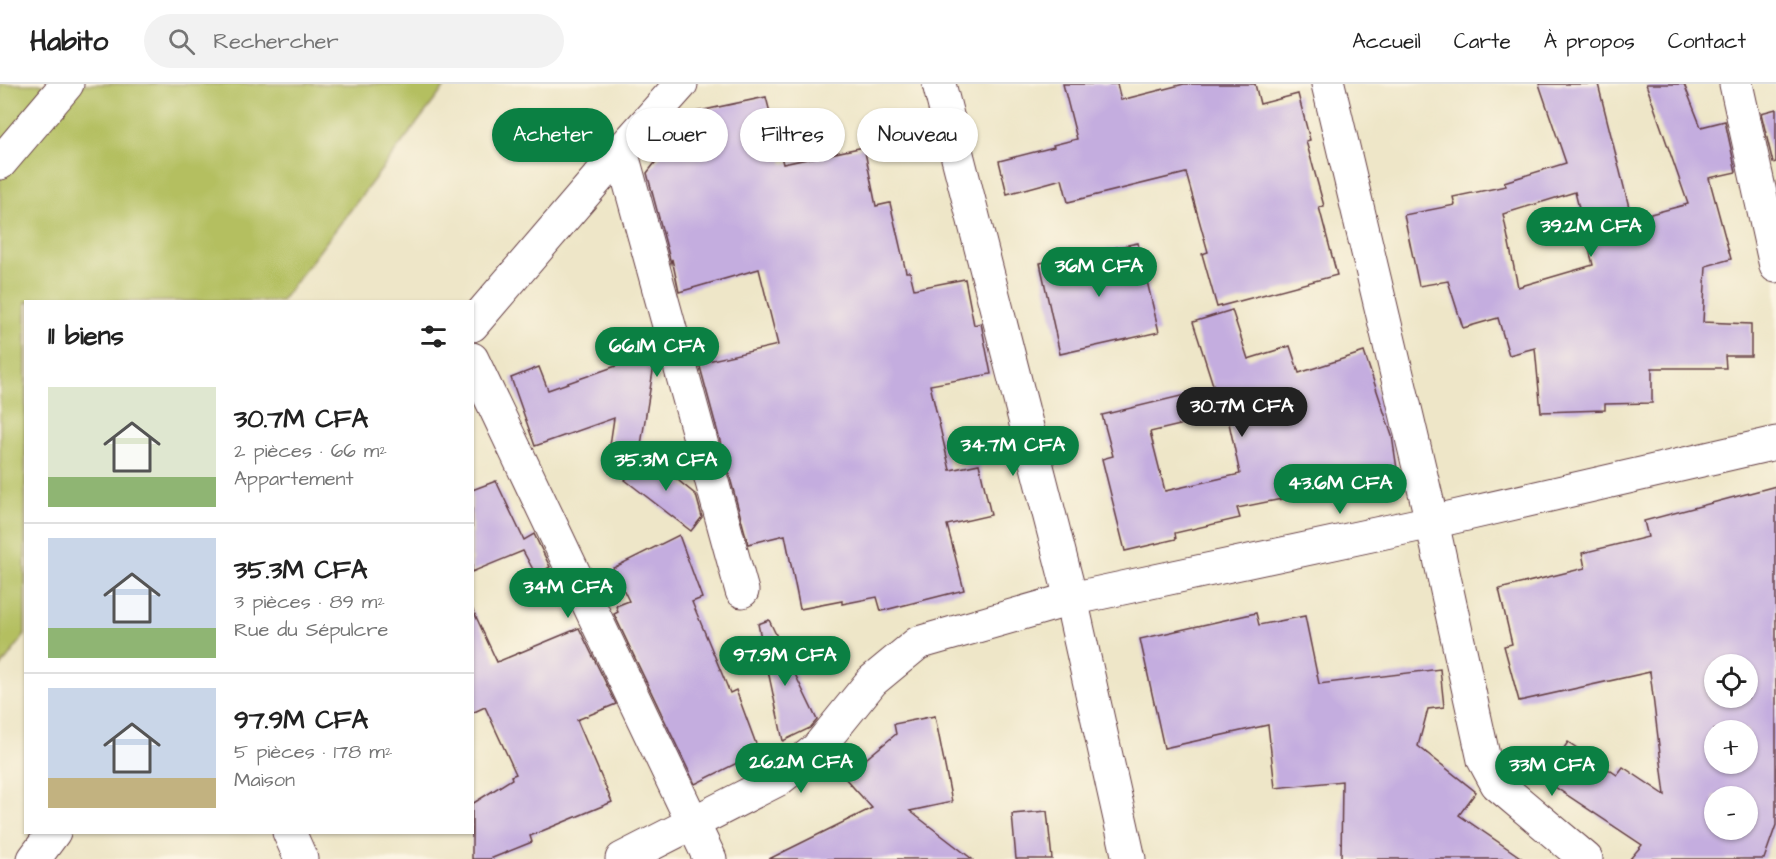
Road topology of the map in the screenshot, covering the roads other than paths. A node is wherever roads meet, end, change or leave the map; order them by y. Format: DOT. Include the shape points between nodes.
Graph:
graph roads {
  1 [pos="68,84"];
  2 [pos="681,84"];
  3 [pos="939,84"];
  4 [pos="1328,84"];
  5 [pos="1736,84"];
  6 [pos="621,151"];
  7 [pos="0,163"];
  8 [pos="1776,266"];
  9 [pos="474,323"];
  10 [pos="474,363"];
  11 [pos="1776,443"];
  12 [pos="1432,522"];
  13 [pos="741,591"];
  14 [pos="1071,599"];
  15 [pos="694,823"];
  16 [pos="53,834"];
  17 [pos="291,834"];
  18 [pos="34,859"];
  19 [pos="301,859"];
  20 [pos="622,859"];
  21 [pos="710,859"];
  22 [pos="1130,859"];
  23 [pos="1586,859"];
  1 -- 7 [label="street"];
  2 -- 6 [label="street"];
  3 -- 14 [label="street"];
  4 -- 12 [label="street"];
  5 -- 8 [label="street"];
  6 -- 9 [label="street"];
  6 -- 13 [label="street"];
  10 -- 15 [label="street"];
  11 -- 12 [label="street"];
  12 -- 14 [label="street"];
  12 -- 23 [label="street" via="1484,760 1497,784"];
  14 -- 15 [label="street" via="918,643 872,681 817,750 779,779"];
  14 -- 22 [label="street"];
  15 -- 20 [label="street"];
  15 -- 21 [label="street"];
  16 -- 18 [label="street"];
  17 -- 19 [label="street"];
}
